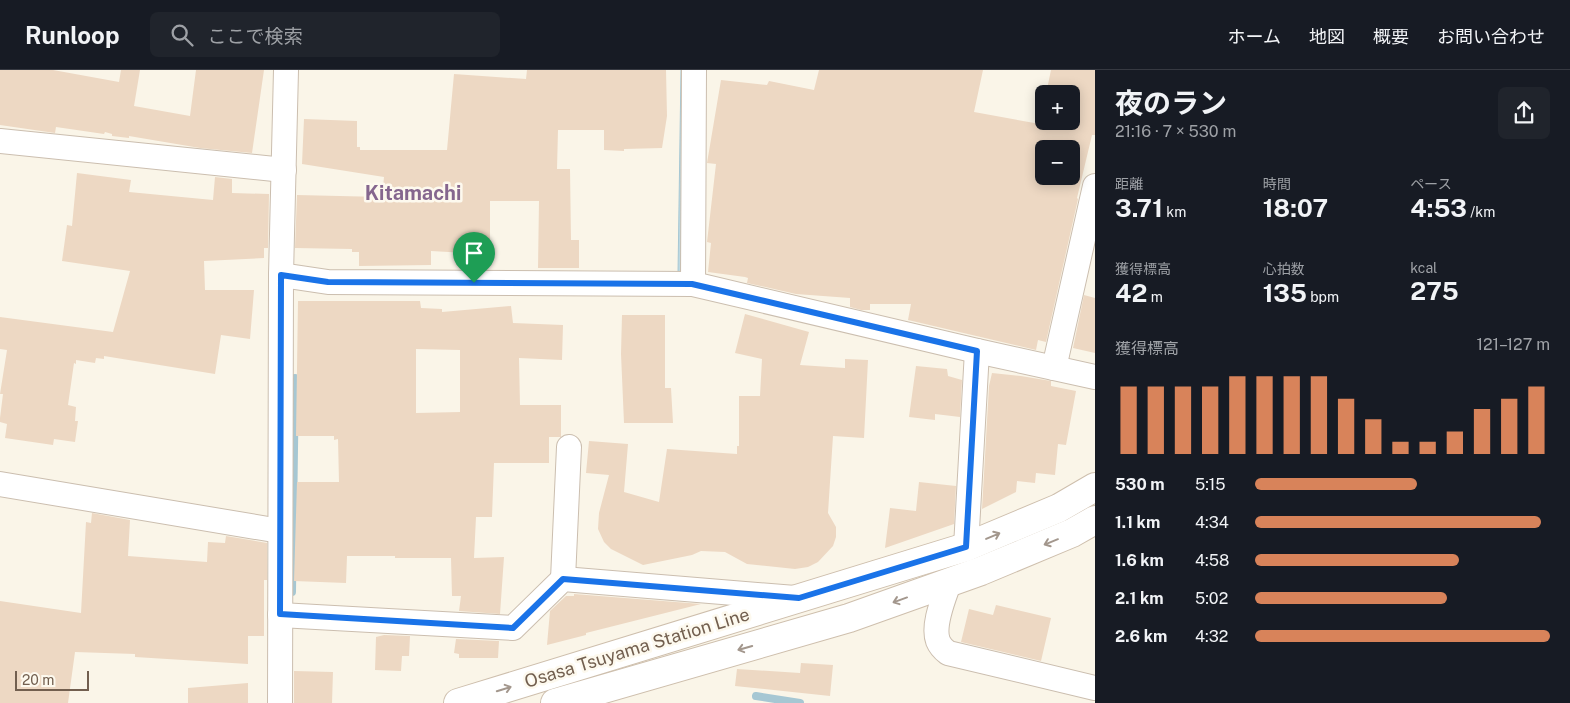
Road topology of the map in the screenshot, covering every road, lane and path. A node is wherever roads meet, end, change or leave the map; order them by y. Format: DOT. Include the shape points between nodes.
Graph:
graph roads {
  1 [pos="286,70"];
  2 [pos="694,70"];
  3 [pos="0,141"];
  4 [pos="284,170"];
  5 [pos="1095,186"];
  6 [pos="281,275"];
  7 [pos="692,284"];
  8 [pos="977,351"];
  9 [pos="1054,368"];
  10 [pos="1095,377"];
  11 [pos="569,447"];
  12 [pos="0,484"];
  13 [pos="1095,487"];
  14 [pos="1095,520"];
  15 [pos="280,531"];
  16 [pos="966,547"];
  17 [pos="563,579"];
  18 [pos="949,583"];
  19 [pos="799,598"];
  20 [pos="280,614"];
  21 [pos="1095,688"];
  22 [pos="280,703"];
  23 [pos="458,703"];
  24 [pos="556,703"];
  1 -- 4 [label="street"];
  2 -- 7 [label="street"];
  3 -- 4 [label="street"];
  4 -- 6 [label="street"];
  5 -- 9 [label="street"];
  6 -- 7 [label="street" via="328,282"];
  6 -- 15 [label="street"];
  7 -- 8 [label="street"];
  8 -- 9 [label="street"];
  8 -- 16 [label="street"];
  9 -- 10 [label="street"];
  11 -- 17 [label="street"];
  12 -- 15 [label="street"];
  16 -- 13 [label="main road, Osasa Tsuyama Station Line, one-way" via="1059,508"];
  14 -- 18 [label="main road, Osasa Tsuyama Station Line, one-way" via="1072,533"];
  15 -- 20 [label="street"];
  16 -- 19 [label="main road, Osasa Tsuyama Station Line"];
  17 -- 19 [label="street"];
  17 -- 20 [label="street" via="513,628"];
  18 -- 21 [label="street" via="936,632 938,641 948,653"];
  18 -- 24 [label="main road, Osasa Tsuyama Station Line, one-way" via="849,618"];
  23 -- 19 [label="main road, Osasa Tsuyama Station Line, one-way"];
  20 -- 22 [label="street"];
}
